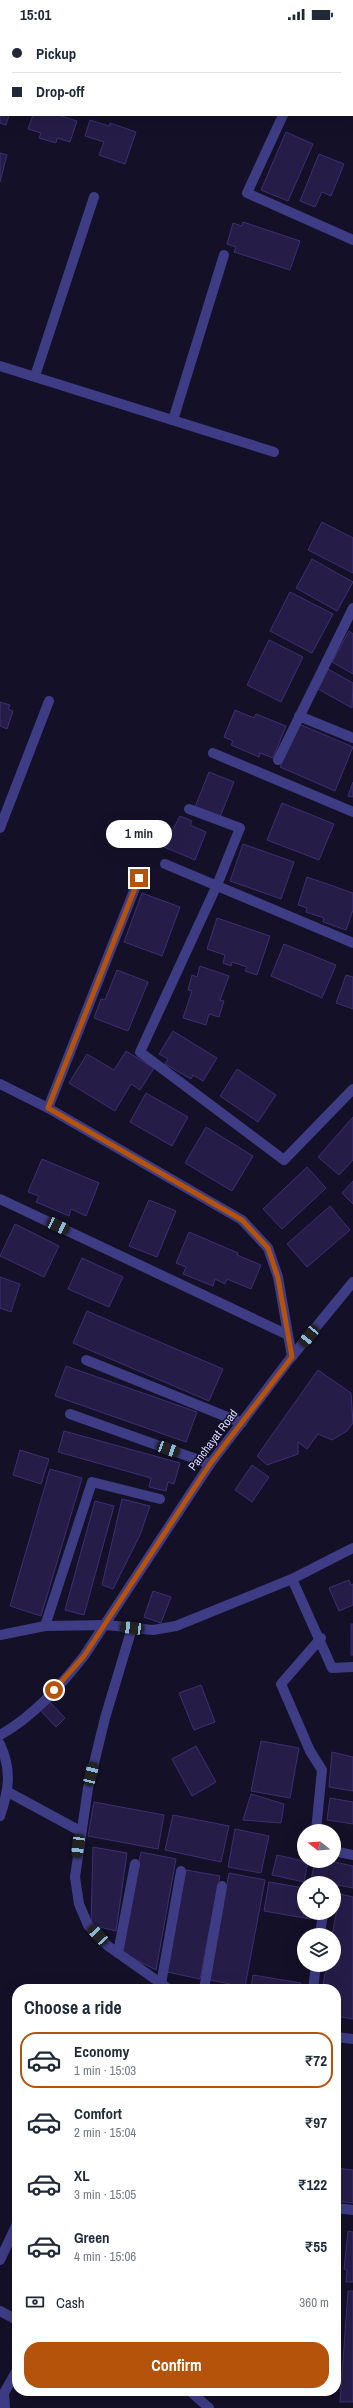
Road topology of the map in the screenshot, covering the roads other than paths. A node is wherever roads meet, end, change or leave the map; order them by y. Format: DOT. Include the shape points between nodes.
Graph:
graph roads {
  1 [pos="283,116"];
  2 [pos="94,197"];
  3 [pos="353,240"];
  4 [pos="224,255"];
  5 [pos="0,366"];
  6 [pos="35,376"];
  7 [pos="173,420"];
  8 [pos="274,452"];
  9 [pos="353,608"];
  10 [pos="49,701"];
  11 [pos="299,716"];
  12 [pos="353,738"];
  13 [pos="213,753"];
  14 [pos="278,760"];
  15 [pos="189,809"];
  16 [pos="353,812"];
  17 [pos="0,828"];
  18 [pos="166,864"];
  19 [pos="139,878"];
  20 [pos="217,885"];
  21 [pos="353,944"];
  22 [pos="0,1084"];
  23 [pos="353,1089"];
  24 [pos="48,1108"];
  25 [pos="0,1199"];
  26 [pos="353,1282"];
  27 [pos="288,1335"];
  28 [pos="292,1357"];
  29 [pos="86,1360"];
  30 [pos="70,1414"];
  31 [pos="242,1423"];
  32 [pos="210,1464"];
  33 [pos="160,1499"];
  34 [pos="353,1548"];
  35 [pos="292,1579"];
  36 [pos="107,1624"];
  37 [pos="45,1626"];
  38 [pos="132,1628"];
  39 [pos="0,1635"];
  40 [pos="321,1638"];
  41 [pos="353,1667"];
  42 [pos="0,1735"];
  43 [pos="0,1744"];
  44 [pos="8,1792"];
  45 [pos="0,1816"];
  46 [pos="317,1824"];
  47 [pos="80,1831"];
  48 [pos="341,1852"];
  49 [pos="353,1855"];
  50 [pos="135,1864"];
  51 [pos="181,1871"];
  52 [pos="222,1886"];
  53 [pos="118,1953"];
  54 [pos="315,1972"];
  55 [pos="161,1984"];
  56 [pos="165,1984"];
  57 [pos="205,1984"];
  58 [pos="313,1984"];
  59 [pos="341,2038"];
  60 [pos="353,2039"];
  61 [pos="341,2209"];
  62 [pos="353,2210"];
  63 [pos="12,2235"];
  64 [pos="0,2260"];
  65 [pos="0,2310"];
  66 [pos="12,2317"];
  67 [pos="12,2379"];
  68 [pos="196,2396"];
  69 [pos="4,2408"];
  70 [pos="209,2408"];
  1 -- 3 [label="street" via="247,193"];
  2 -- 6 [label="street"];
  4 -- 7 [label="street"];
  5 -- 6 [label="street"];
  6 -- 7 [label="street"];
  7 -- 8 [label="street"];
  9 -- 11 [label="street"];
  10 -- 17 [label="street"];
  11 -- 12 [label="street"];
  11 -- 14 [label="street"];
  13 -- 16 [label="street"];
  15 -- 20 [label="street" via="240,828"];
  18 -- 20 [label="street"];
  19 -- 24 [label="street"];
  20 -- 21 [label="street"];
  20 -- 23 [label="street" via="140,1052 284,1160"];
  22 -- 24 [label="street"];
  24 -- 27 [label="street" via="242,1220 268,1248 278,1278"];
  25 -- 27 [label="street"];
  26 -- 28 [label="street, Panchayat Road"];
  27 -- 28 [label="street"];
  28 -- 31 [label="street, Panchayat Road"];
  29 -- 31 [label="street"];
  30 -- 32 [label="street"];
  31 -- 32 [label="street, Panchayat Road"];
  32 -- 36 [label="street, Panchayat Road"];
  33 -- 37 [label="street" via="92,1482"];
  34 -- 35 [label="street"];
  35 -- 38 [label="street" via="176,1626 153,1630"];
  35 -- 40 [label="street"];
  36 -- 37 [label="street"];
  36 -- 38 [label="street"];
  36 -- 42 [label="street, Panchayat Road" via="64,1680 14,1728"];
  37 -- 39 [label="street"];
  38 -- 47 [label="street" via="105,1718"];
  40 -- 41 [label="street" via="332,1668"];
  40 -- 46 [label="street" via="281,1684 310,1751 322,1770"];
  43 -- 44 [label="street" via="6,1756"];
  44 -- 45 [label="street"];
  44 -- 47 [label="street"];
  47 -- 53 [label="street" via="75,1877 79,1904 88,1925"];
  48 -- 49 [label="street"];
  50 -- 53 [label="street"];
  51 -- 56 [label="street"];
  52 -- 57 [label="street"];
  53 -- 55 [label="street"];
  54 -- 58 [label="street"];
  59 -- 60 [label="street"];
  61 -- 62 [label="street"];
  63 -- 64 [label="street"];
  65 -- 66 [label="street"];
  67 -- 69 [label="street" via="4,2393"];
  68 -- 70 [label="street"];
}
